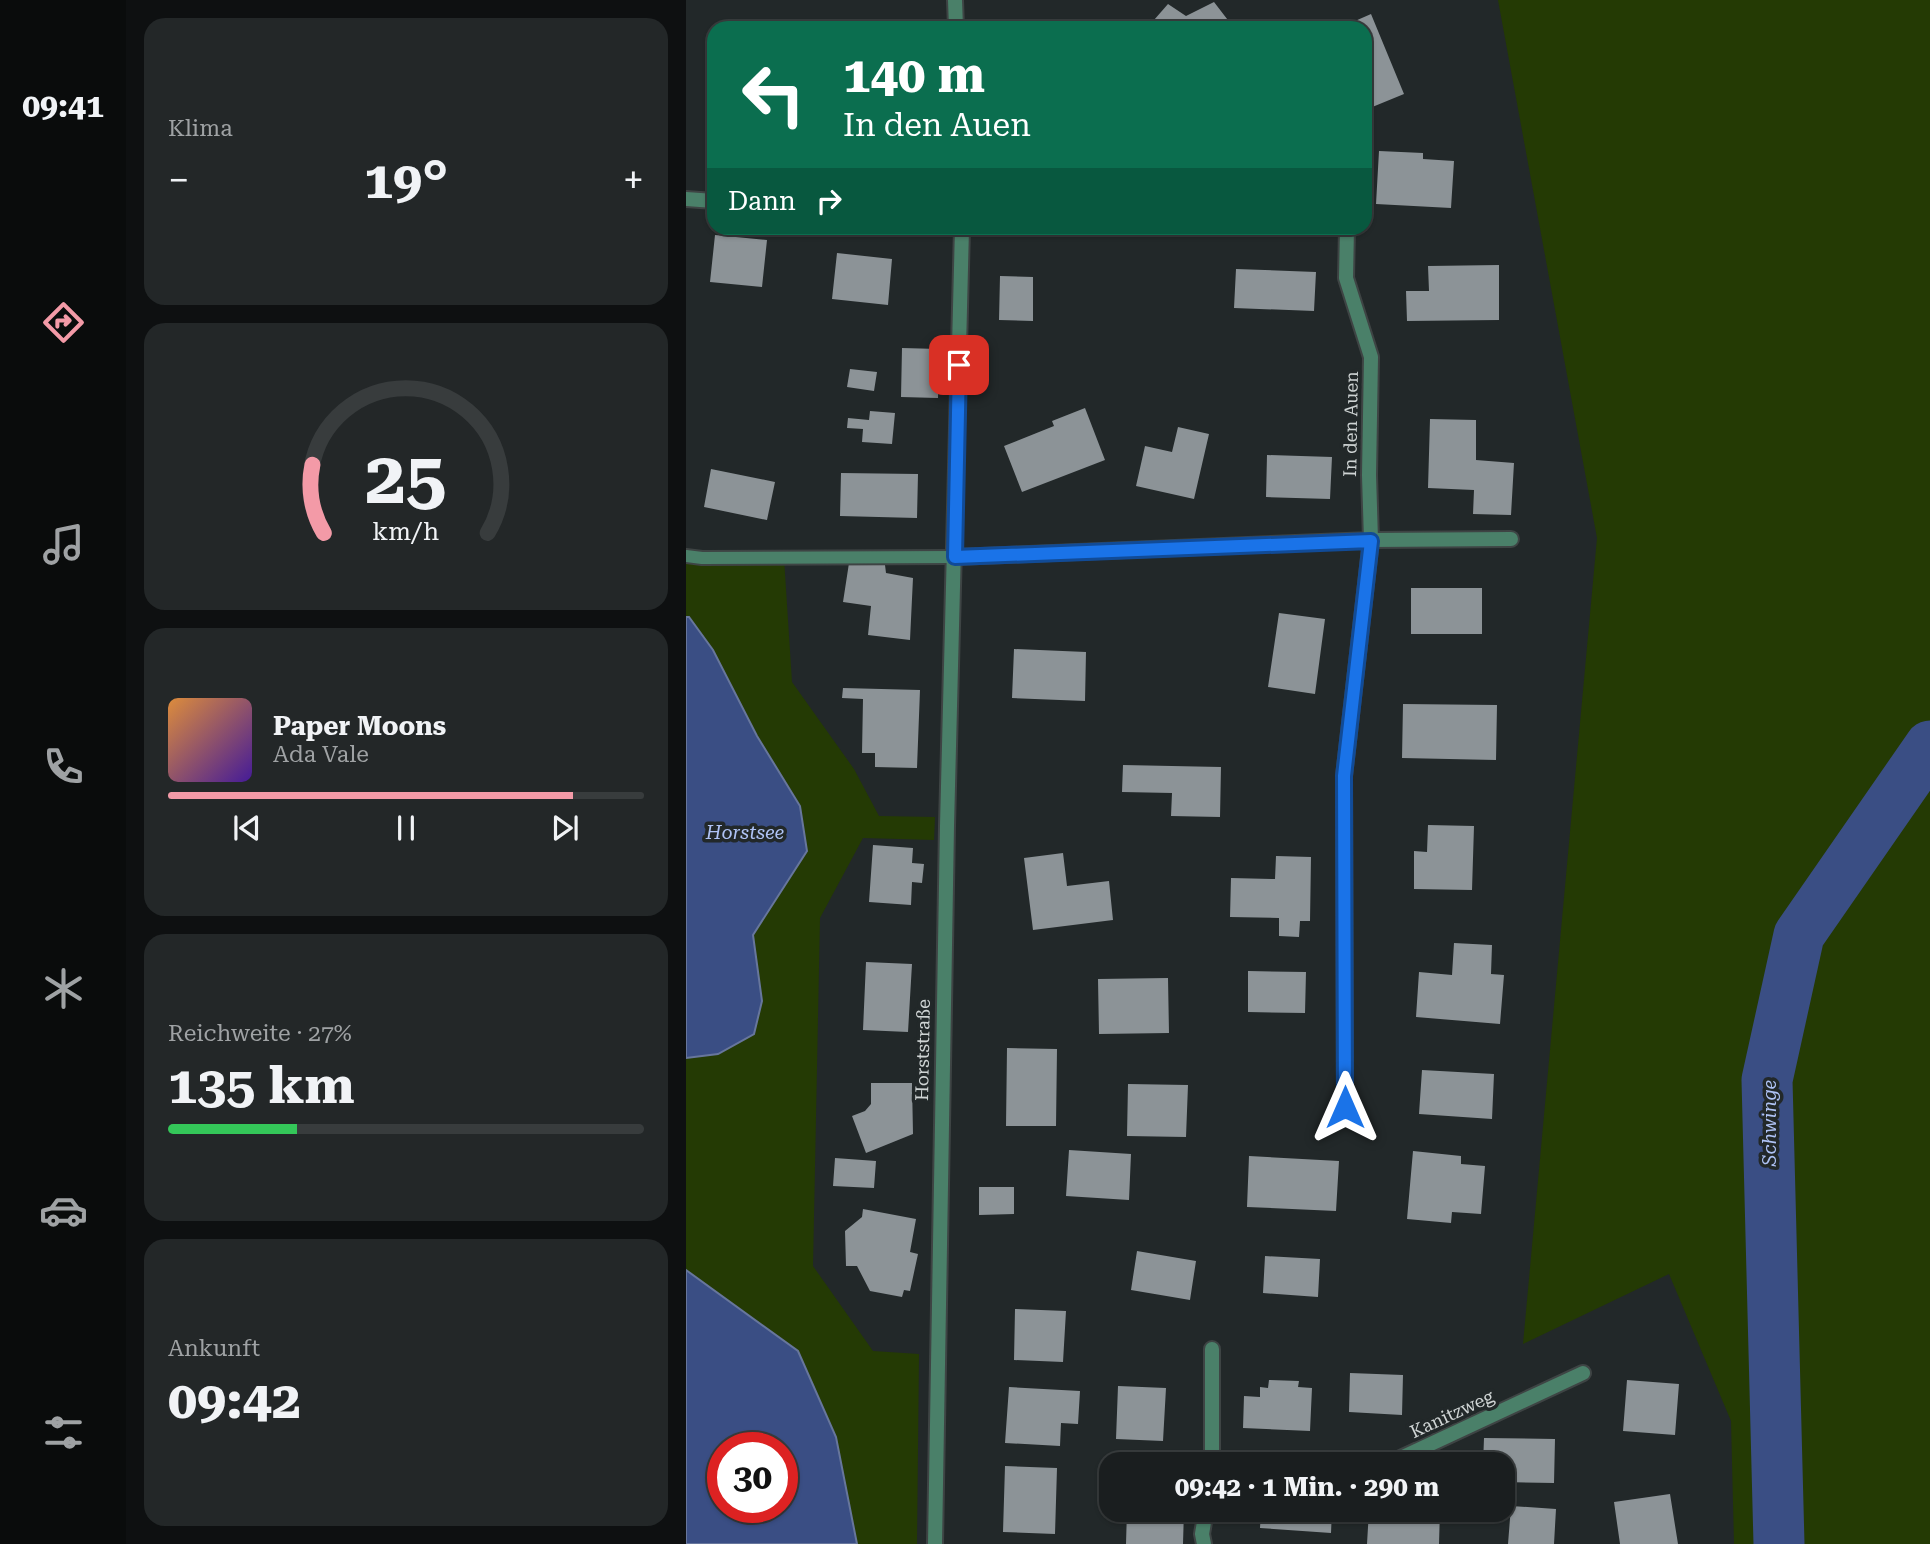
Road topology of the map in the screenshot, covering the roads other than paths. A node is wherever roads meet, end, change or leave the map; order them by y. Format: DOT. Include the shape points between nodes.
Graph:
graph roads {
  1 [pos="955,0"];
  2 [pos="956,21"];
  3 [pos="686,199"];
  4 [pos="707,200"];
  5 [pos="962,235"];
  6 [pos="1347,235"];
  7 [pos="1511,539"];
  8 [pos="1371,541"];
  9 [pos="686,555"];
  10 [pos="955,557"];
  11 [pos="1345,1107"];
  12 [pos="1212,1349"];
  13 [pos="1583,1373"];
  14 [pos="1212,1452"];
  15 [pos="1414,1452"];
  16 [pos="1204,1522"];
  17 [pos="934,1544"];
  18 [pos="1204,1544"];
  1 -- 2 [label="street"];
  3 -- 4 [label="street"];
  5 -- 10 [label="street, Horststraße"];
  6 -- 8 [label="street, In den Auen" via="1346,278 1371,357"];
  7 -- 8 [label="street"];
  8 -- 10 [label="street"];
  8 -- 11 [label="street, In den Auen" via="1344,776"];
  9 -- 10 [label="lane"];
  10 -- 17 [label="street, Horststraße"];
  12 -- 14 [label="street"];
  13 -- 15 [label="street, Kanitzweg"];
  16 -- 18 [label="street"];
}
